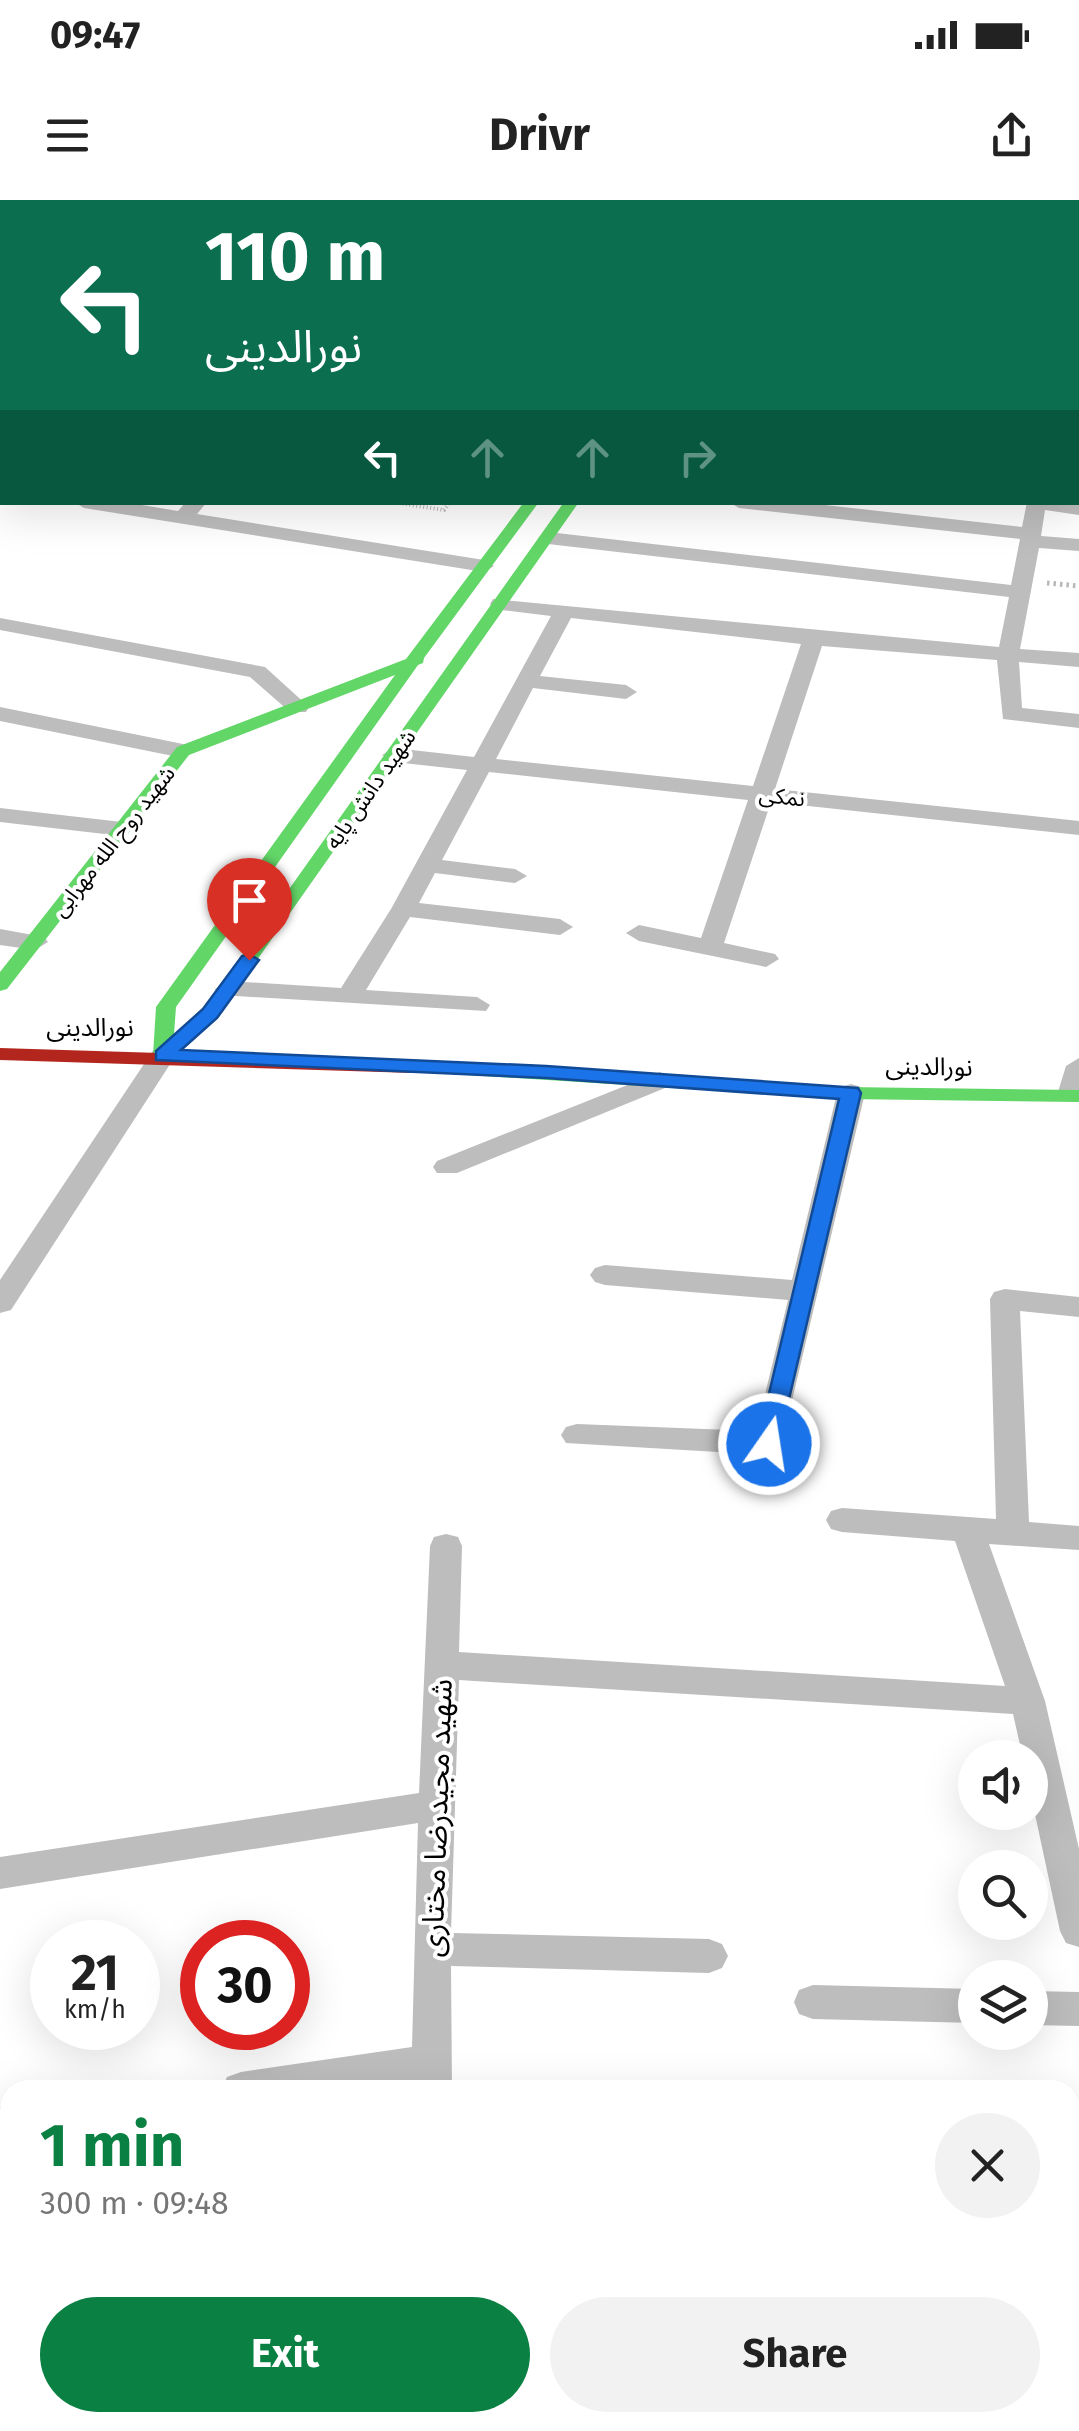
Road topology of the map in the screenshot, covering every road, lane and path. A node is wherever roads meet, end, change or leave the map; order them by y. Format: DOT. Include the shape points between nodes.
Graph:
graph roads {
  1 [pos="124,505"];
  2 [pos="426,505"];
  3 [pos="448,505"];
  4 [pos="530,505"];
  5 [pos="570,505"];
  6 [pos="763,505"];
  7 [pos="1037,505"];
  8 [pos="1054,505"];
  9 [pos="1079,508"];
  10 [pos="190,510"];
  11 [pos="548,538"];
  12 [pos="1030,538"];
  13 [pos="1079,545"];
  14 [pos="484,566"];
  15 [pos="1019,592"];
  16 [pos="501,604"];
  17 [pos="563,613"];
  18 [pos="0,624"];
  19 [pos="814,639"];
  20 [pos="1008,656"];
  21 [pos="414,659"];
  22 [pos="1079,660"];
  23 [pos="457,666"];
  24 [pos="528,681"];
  25 [pos="626,692"];
  26 [pos="298,706"];
  27 [pos="0,714"];
  28 [pos="1079,722"];
  29 [pos="183,750"];
  30 [pos="394,755"];
  31 [pos="484,763"];
  32 [pos="761,793"];
  33 [pos="0,814"];
  34 [pos="1079,828"];
  35 [pos="122,829"];
  36 [pos="428,865"];
  37 [pos="515,876"];
  38 [pos="403,909"];
  39 [pos="560,927"];
  40 [pos="638,934"];
  41 [pos="0,936"];
  42 [pos="35,942"];
  43 [pos="710,948"];
  44 [pos="766,960"];
  45 [pos="0,985"];
  46 [pos="228,989"];
  47 [pos="350,995"];
  48 [pos="477,1005"];
  49 [pos="0,1054"];
  50 [pos="163,1055"];
  51 [pos="1079,1066"];
  52 [pos="660,1080"];
  53 [pos="850,1093"];
  54 [pos="1075,1096"];
  55 [pos="447,1167"];
  56 [pos="606,1275"];
  57 [pos="804,1291"];
  58 [pos="0,1303"];
  59 [pos="1079,1307"];
  60 [pos="577,1436"];
  61 [pos="842,1520"];
  62 [pos="968,1530"];
  63 [pos="1013,1533"];
  64 [pos="1079,1538"];
  65 [pos="446,1546"];
  66 [pos="442,1665"];
  67 [pos="1028,1701"];
  68 [pos="436,1805"];
  69 [pos="0,1873"];
  70 [pos="1079,1931"];
  71 [pos="432,1949"];
  72 [pos="708,1956"];
  73 [pos="813,2002"];
  74 [pos="958,2006"];
  75 [pos="1048,2008"];
  76 [pos="1079,2009"];
  77 [pos="432,2076"];
  78 [pos="377,2080"];
  1 -- 10 [label="street"];
  2 -- 3 [label="path"];
  4 -- 14 [label="street, شهید دانش پایه"];
  5 -- 11 [label="street, شهید دانش پایه"];
  6 -- 12 [label="street"];
  7 -- 12 [label="street"];
  8 -- 9 [label="street"];
  10 -- 14 [label="street"];
  11 -- 15 [label="street"];
  11 -- 16 [label="street, شهید دانش پایه"];
  12 -- 13 [label="street"];
  12 -- 15 [label="street"];
  14 -- 21 [label="street, شهید دانش پایه"];
  15 -- 20 [label="street"];
  16 -- 17 [label="street"];
  16 -- 23 [label="street, شهید دانش پایه"];
  17 -- 19 [label="street"];
  17 -- 24 [label="street"];
  18 -- 26 [label="street" via="257,672"];
  19 -- 20 [label="street"];
  19 -- 32 [label="street"];
  20 -- 22 [label="street"];
  20 -- 28 [label="street" via="1011,714"];
  21 -- 23 [label="street"];
  21 -- 26 [label="street, شهید روح الله مهرابی"];
  21 -- 50 [label="street, شهید دانش پایه" via="166,1007"];
  23 -- 30 [label="street, شهید دانش پایه"];
  24 -- 25 [label="street"];
  24 -- 31 [label="street"];
  26 -- 29 [label="street, شهید روح الله مهرابی"];
  27 -- 29 [label="street"];
  29 -- 35 [label="street, شهید روح الله مهرابی"];
  30 -- 31 [label="street, نمکی"];
  30 -- 46 [label="street, شهید دانش پایه"];
  31 -- 32 [label="street, نمکی"];
  31 -- 36 [label="street"];
  32 -- 34 [label="street, نمکی"];
  32 -- 43 [label="street"];
  33 -- 35 [label="street"];
  35 -- 42 [label="street, شهید روح الله مهرابی"];
  36 -- 37 [label="street"];
  36 -- 38 [label="street"];
  38 -- 39 [label="street"];
  38 -- 47 [label="street"];
  40 -- 43 [label="street"];
  41 -- 42 [label="street"];
  42 -- 45 [label="street, شهید روح الله مهرابی"];
  43 -- 44 [label="street"];
  46 -- 47 [label="street"];
  46 -- 50 [label="street, شهید دانش پایه"];
  47 -- 48 [label="street"];
  49 -- 50 [label="street, نورالدینی"];
  50 -- 52 [label="street, نورالدینی"];
  50 -- 58 [label="street"];
  51 -- 54 [label="street"];
  52 -- 53 [label="street, نورالدینی"];
  52 -- 55 [label="street"];
  53 -- 54 [label="street, نورالدینی"];
  53 -- 57 [label="street"];
  56 -- 57 [label="street"];
  57 -- 60 [label="street" via="769,1444"];
  59 -- 63 [label="street" via="1005,1298"];
  61 -- 62 [label="street"];
  62 -- 63 [label="street"];
  62 -- 67 [label="street"];
  63 -- 64 [label="street"];
  65 -- 66 [label="street, شهید مجیدرضا مختاری"];
  66 -- 67 [label="street"];
  66 -- 68 [label="street, شهید مجیدرضا مختاری"];
  67 -- 70 [label="street"];
  68 -- 69 [label="street"];
  68 -- 71 [label="street, شهید مجیدرضا مختاری"];
  71 -- 72 [label="street"];
  71 -- 77 [label="street, شهید مجیدرضا مختاری"];
  73 -- 74 [label="street"];
  75 -- 76 [label="street"];
  77 -- 78 [label="street"];
}
